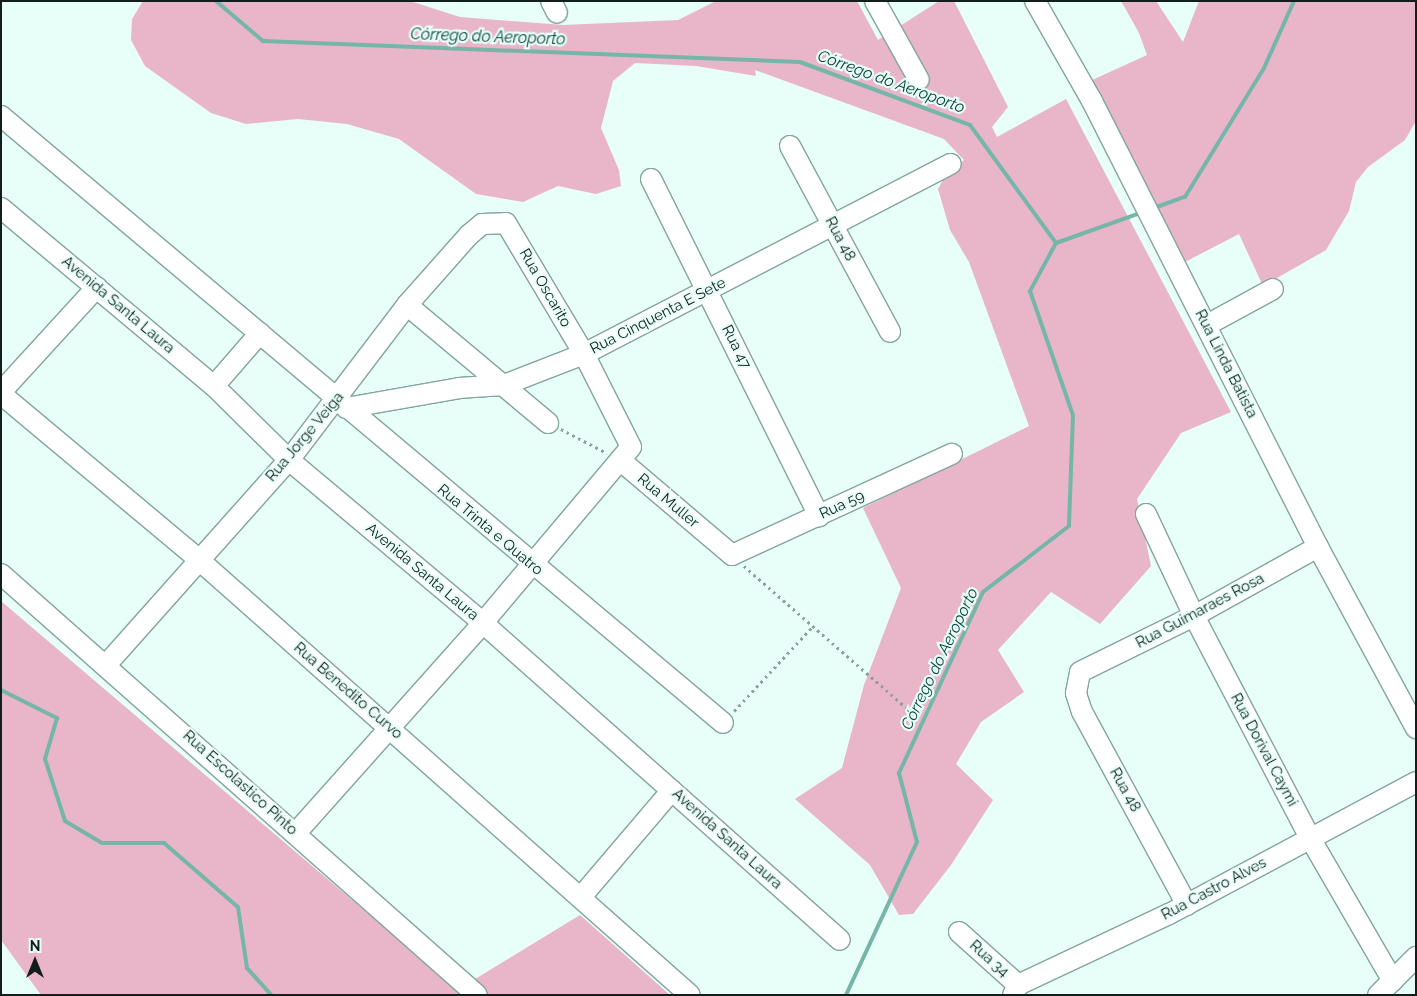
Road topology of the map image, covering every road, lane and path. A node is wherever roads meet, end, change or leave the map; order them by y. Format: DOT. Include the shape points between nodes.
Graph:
graph roads {
  1 [pos="875,1"];
  2 [pos="1035,1"];
  3 [pos="919,80"];
  4 [pos="1,116"];
  5 [pos="790,146"];
  6 [pos="951,164"];
  7 [pos="651,179"];
  8 [pos="1,208"];
  9 [pos="506,222"];
  10 [pos="832,225"];
  11 [pos="97,287"];
  12 [pos="708,290"];
  13 [pos="1273,290"];
  14 [pos="407,305"];
  15 [pos="1207,325"];
  16 [pos="890,332"];
  17 [pos="260,333"];
  18 [pos="584,354"];
  19 [pos="504,385"];
  20 [pos="214,386"];
  21 [pos="1,393"];
  22 [pos="342,404"];
  23 [pos="548,423"];
  24 [pos="952,454"];
  25 [pos="289,460"];
  26 [pos="620,460"];
  27 [pos="1146,514"];
  28 [pos="819,516"];
  29 [pos="1318,547"];
  30 [pos="732,555"];
  31 [pos="198,559"];
  32 [pos="533,566"];
  33 [pos="1,574"];
  34 [pos="1194,616"];
  35 [pos="483,624"];
  36 [pos="813,626"];
  37 [pos="107,664"];
  38 [pos="1080,672"];
  39 [pos="916,716"];
  40 [pos="723,723"];
  41 [pos="389,728"];
  42 [pos="1416,728"];
  43 [pos="1416,782"];
  44 [pos="672,790"];
  45 [pos="296,833"];
  46 [pos="1310,838"];
  47 [pos="581,897"];
  48 [pos="1187,904"];
  49 [pos="959,932"];
  50 [pos="840,940"];
  51 [pos="1416,957"];
  52 [pos="1393,981"];
  53 [pos="1016,990"];
  54 [pos="477,995"];
  55 [pos="690,995"];
  56 [pos="1378,995"];
  1 -- 3 [label="street"];
  2 -- 15 [label="street, Rua Linda Batista" via="1091,99"];
  4 -- 17 [label="street, Rua Trinta e Quatro"];
  5 -- 10 [label="street, Rua 48"];
  6 -- 10 [label="street, Rua Cinquenta E Sete"];
  7 -- 12 [label="street, Rua 47"];
  8 -- 11 [label="street, Avenida Santa Laura"];
  9 -- 14 [label="street, Rua Jorge Veiga" via="482,224 468,235"];
  9 -- 18 [label="street, Rua Oscarito"];
  10 -- 12 [label="street, Rua Cinquenta E Sete"];
  10 -- 16 [label="street, Rua 48"];
  11 -- 20 [label="street, Avenida Santa Laura"];
  11 -- 21 [label="street"];
  12 -- 18 [label="street, Rua Cinquenta E Sete"];
  12 -- 28 [label="street, Rua 47"];
  13 -- 15 [label="street"];
  14 -- 19 [label="street"];
  14 -- 22 [label="street, Rua Jorge Veiga"];
  15 -- 29 [label="street, Rua Linda Batista"];
  17 -- 20 [label="street"];
  17 -- 22 [label="street, Rua Trinta e Quatro"];
  18 -- 19 [label="street, Rua Cinquenta E Sete"];
  18 -- 26 [label="street, Rua Oscarito" via="631,447"];
  19 -- 22 [label="street, Rua Cinquenta E Sete"];
  19 -- 23 [label="street"];
  20 -- 25 [label="street, Avenida Santa Laura"];
  21 -- 31 [label="street, Rua Benedito Curvo"];
  22 -- 25 [label="street, Rua Jorge Veiga"];
  22 -- 32 [label="street, Rua Trinta e Quatro"];
  23 -- 26 [label="path"];
  24 -- 28 [label="street, Rua 59"];
  25 -- 31 [label="street, Rua Jorge Veiga"];
  25 -- 35 [label="street, Avenida Santa Laura"];
  26 -- 30 [label="street, Rua Muller"];
  26 -- 32 [label="street"];
  27 -- 34 [label="street, Rua Dorival Caymi"];
  28 -- 30 [label="street, Rua 59"];
  29 -- 34 [label="street, Rua Guimaraes Rosa"];
  29 -- 42 [label="street, Rua Linda Batista"];
  30 -- 36 [label="path"];
  31 -- 37 [label="street, Rua Jorge Veiga"];
  31 -- 41 [label="street, Rua Benedito Curvo"];
  32 -- 35 [label="street"];
  32 -- 40 [label="street, Rua Trinta e Quatro"];
  33 -- 37 [label="street, Rua Escolastico Pinto"];
  34 -- 38 [label="street, Rua Guimaraes Rosa"];
  34 -- 46 [label="street, Rua Dorival Caymi"];
  35 -- 41 [label="street"];
  35 -- 44 [label="street, Avenida Santa Laura"];
  36 -- 39 [label="path"];
  36 -- 40 [label="path"];
  37 -- 45 [label="street, Rua Escolastico Pinto"];
  38 -- 48 [label="street, Rua 48" via="1076,693 1082,712"];
  41 -- 45 [label="street"];
  41 -- 47 [label="street, Rua Benedito Curvo"];
  43 -- 46 [label="street, Rua Castro Alves"];
  44 -- 47 [label="street"];
  44 -- 50 [label="street, Avenida Santa Laura"];
  45 -- 54 [label="street, Rua Escolastico Pinto"];
  46 -- 48 [label="street, Rua Castro Alves"];
  46 -- 52 [label="street, Rua Dorival Caymi"];
  47 -- 55 [label="street, Rua Benedito Curvo"];
  48 -- 53 [label="street, Rua Castro Alves"];
  49 -- 53 [label="street, Rua 34"];
  51 -- 52 [label="street"];
  52 -- 56 [label="street"];
}
